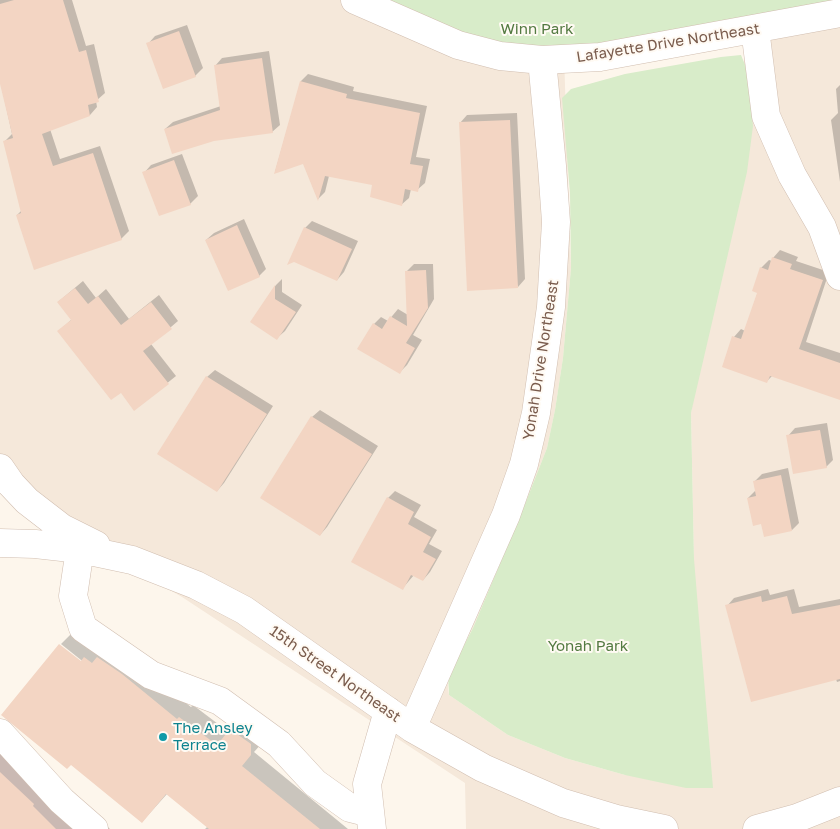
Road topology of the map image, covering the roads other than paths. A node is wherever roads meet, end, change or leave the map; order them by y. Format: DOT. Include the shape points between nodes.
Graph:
graph roads {
  1 [pos="355,0"];
  2 [pos="840,13"];
  3 [pos="755,29"];
  4 [pos="542,60"];
  5 [pos="840,276"];
  6 [pos="0,468"];
  7 [pos="0,543"];
  8 [pos="80,549"];
  9 [pos="132,560"];
  10 [pos="388,711"];
  11 [pos="412,728"];
  12 [pos="0,733"];
  13 [pos="840,801"];
  14 [pos="371,821"];
  15 [pos="94,829"];
  16 [pos="664,829"];
  17 [pos="757,829"];
  1 -- 4 [label="street, Lafayette Drive Northeast" via="458,45 500,56"];
  2 -- 3 [label="street, Lafayette Drive Northeast"];
  3 -- 4 [label="street, Lafayette Drive Northeast" via="600,57"];
  3 -- 5 [label="street" via="766,116 792,175 822,227"];
  4 -- 11 [label="street, Yonah Drive Northeast" via="556,222 551,307 536,413 524,464 506,515"];
  6 -- 9 [label="street" via="27,501 62,528"];
  7 -- 8 [label="street, 15th Street Northeast"];
  8 -- 9 [label="street, 15th Street Northeast"];
  8 -- 14 [label="street" via="73,596 83,628 151,675 220,701 279,744 315,783"];
  9 -- 10 [label="street, 15th Street Northeast" via="196,585 244,610"];
  10 -- 11 [label="street, 15th Street Northeast"];
  10 -- 14 [label="street" via="367,784"];
  11 -- 16 [label="street, 15th Street Northeast" via="483,768 564,803"];
  12 -- 15 [label="street" via="62,801"];
  13 -- 17 [label="street"];
}
